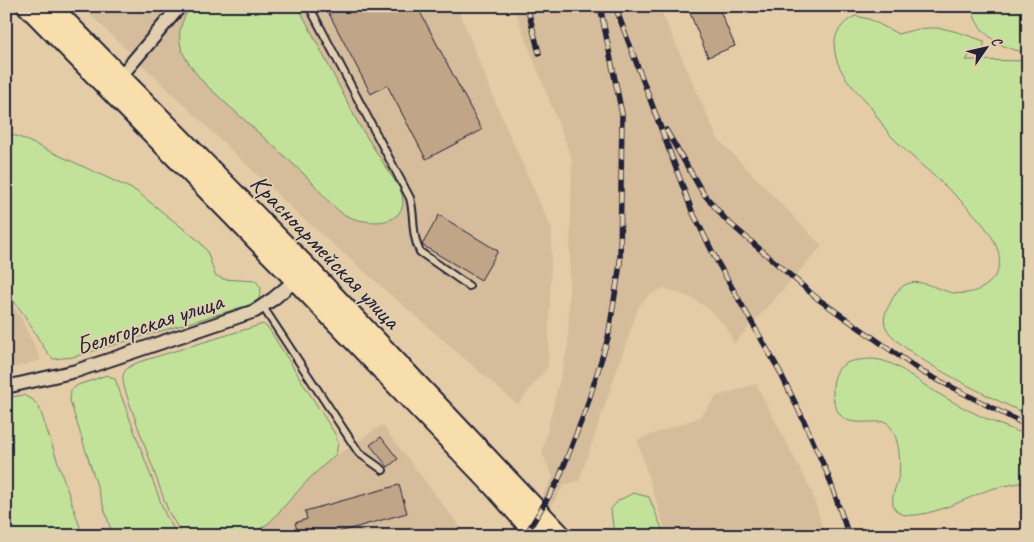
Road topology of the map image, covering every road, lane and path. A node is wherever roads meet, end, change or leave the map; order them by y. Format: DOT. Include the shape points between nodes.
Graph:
graph roads {
  1 [pos="28,6"];
  2 [pos="50,6"];
  3 [pos="180,6"];
  4 [pos="309,6"];
  5 [pos="120,77"];
  6 [pos="296,280"];
  7 [pos="469,286"];
  8 [pos="263,307"];
  9 [pos="6,387"];
  10 [pos="383,470"];
  11 [pos="538,536"];
  12 [pos="561,536"];
  1 -- 6 [label="main road, Красноармейская улица"];
  2 -- 5 [label="main road, Красноармейская улица"];
  3 -- 5 [label="street"];
  4 -- 7 [label="lane" via="410,198 414,212 412,225 420,252"];
  5 -- 12 [label="main road, Красноармейская улица" via="307,268"];
  6 -- 8 [label="street, Белогорская улица"];
  6 -- 11 [label="main road, Красноармейская улица"];
  8 -- 9 [label="street, Белогорская улица" via="76,371"];
  8 -- 10 [label="lane" via="359,453"];
}
